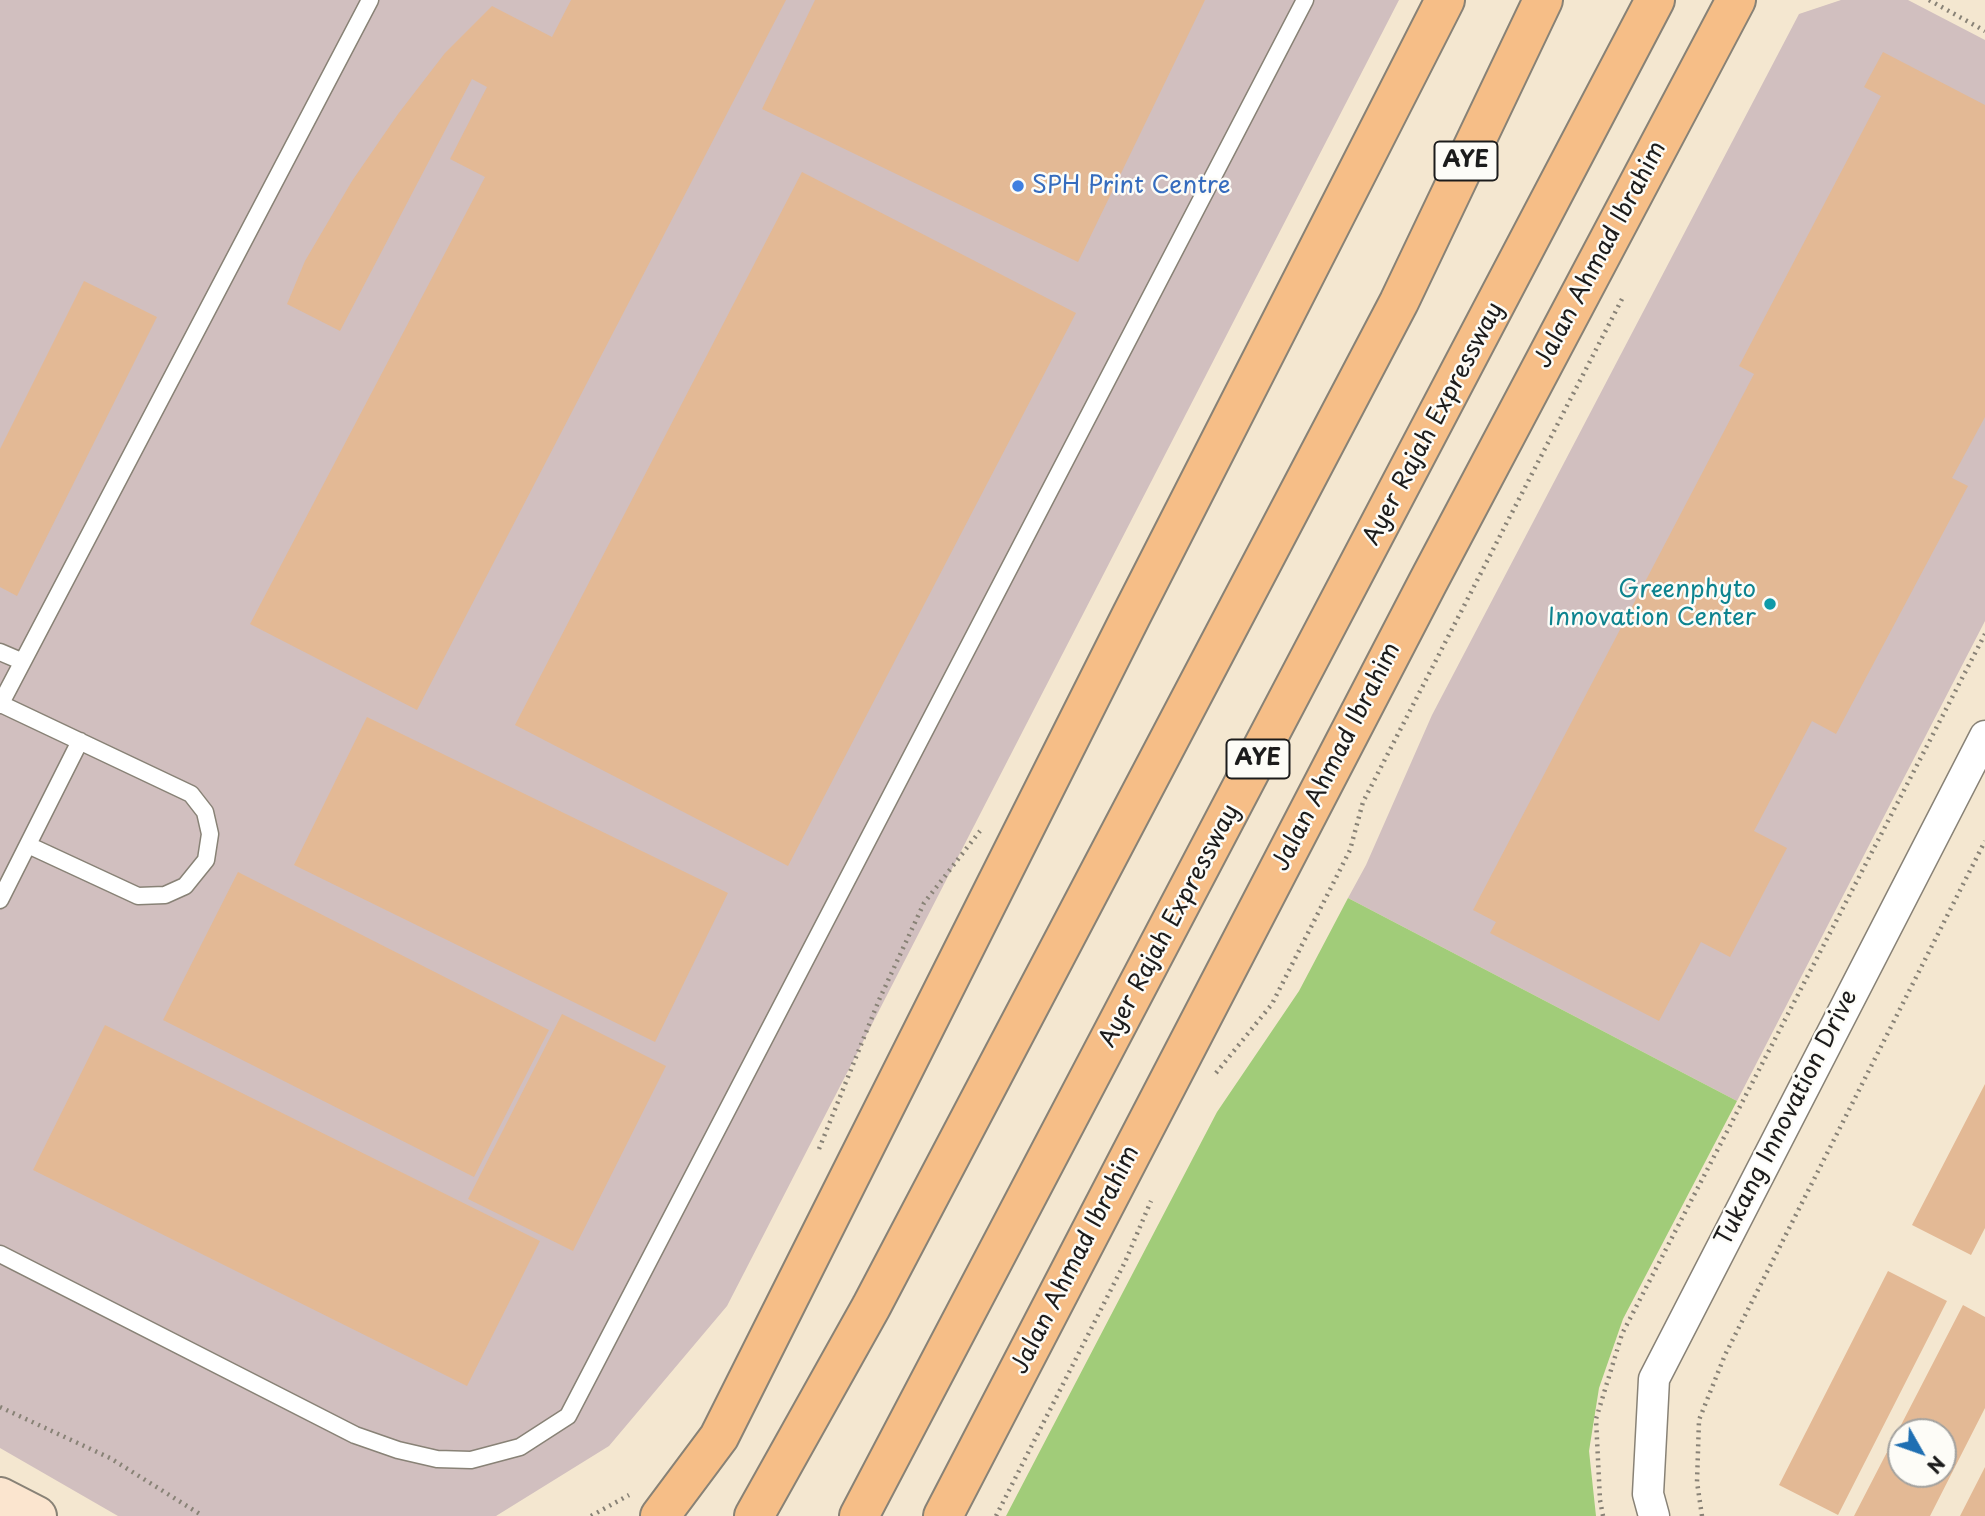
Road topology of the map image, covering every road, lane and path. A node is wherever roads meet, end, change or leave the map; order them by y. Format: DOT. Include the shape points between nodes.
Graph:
graph roads {
  1 [pos="370,0"];
  2 [pos="1305,0"];
  3 [pos="1445,0"];
  4 [pos="1655,0"];
  5 [pos="1736,0"];
  6 [pos="1929,0"];
  7 [pos="1535,7"];
  8 [pos="1985,31"];
  9 [pos="1623,297"];
  10 [pos="1985,634"];
  11 [pos="0,652"];
  12 [pos="21,661"];
  13 [pos="0,704"];
  14 [pos="1985,736"];
  15 [pos="80,741"];
  16 [pos="1985,841"];
  17 [pos="28,845"];
  18 [pos="0,900"];
  19 [pos="1208,1083"];
  20 [pos="1156,1189"];
  21 [pos="0,1254"];
  22 [pos="0,1407"];
  23 [pos="0,1497"];
  24 [pos="37,1516"];
  25 [pos="203,1516"];
  26 [pos="660,1516"];
  27 [pos="754,1516"];
  28 [pos="859,1516"];
  29 [pos="943,1516"];
  30 [pos="996,1516"];
  31 [pos="1603,1516"];
  32 [pos="1654,1516"];
  33 [pos="1702,1516"];
  1 -- 12 [label="lane"];
  2 -- 21 [label="lane" via="568,1416 520,1447 471,1460 437,1459 398,1450 355,1435"];
  3 -- 26 [label="main road" via="719,1437"];
  4 -- 28 [label="main road, Ayer Rajah Expressway / AYE"];
  5 -- 29 [label="main road, Jalan Ahmad Ibrahim"];
  6 -- 8 [label="path"];
  7 -- 27 [label="main road, AYE" via="1399,302 871,1307"];
  9 -- 19 [label="path" via="1363,802 1350,850 1272,1004"];
  10 -- 31 [label="path" via="1622,1334 1596,1419"];
  11 -- 12 [label="lane"];
  12 -- 13 [label="lane"];
  13 -- 15 [label="lane"];
  14 -- 32 [label="street, Tukang Innovation Drive" via="1654,1379 1648,1494"];
  15 -- 17 [label="lane"];
  15 -- 17 [label="lane" via="191,794 205,812 210,834 205,860 185,886 165,895 138,896"];
  16 -- 33 [label="path" via="1725,1355 1699,1420 1697,1482"];
  17 -- 18 [label="lane"];
  20 -- 30 [label="path" via="1125,1262"];
  22 -- 25 [label="path" via="110,1458"];
  23 -- 24 [label="main road"];
}
